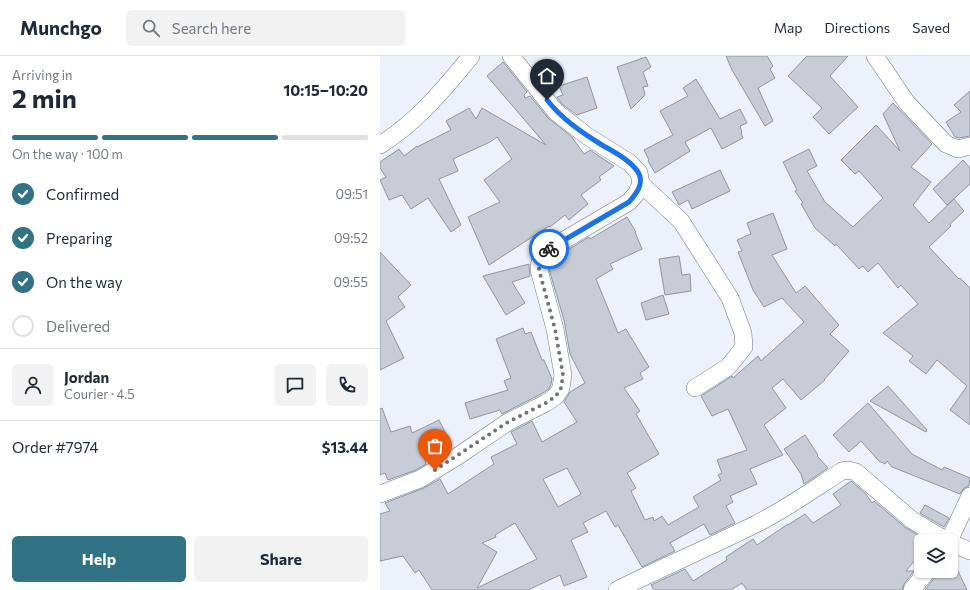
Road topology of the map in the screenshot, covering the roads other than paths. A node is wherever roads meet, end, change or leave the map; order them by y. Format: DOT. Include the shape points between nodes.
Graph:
graph roads {
  1 [pos="472,56"];
  2 [pos="511,56"];
  3 [pos="875,56"];
  4 [pos="380,145"];
  5 [pos="970,146"];
  6 [pos="641,184"];
  7 [pos="695,388"];
  8 [pos="380,494"];
  9 [pos="970,496"];
  10 [pos="936,534"];
  11 [pos="951,534"];
  12 [pos="958,546"];
  13 [pos="970,551"];
  14 [pos="921,578"];
  15 [pos="617,590"];
  16 [pos="912,590"];
  1 -- 4 [label="street" via="412,122"];
  2 -- 6 [label="street" via="556,112 587,136 630,163 639,173"];
  3 -- 5 [label="street" via="907,103 946,144 958,149"];
  6 -- 7 [label="street" via="681,221 730,298 743,332 744,347 728,367"];
  6 -- 8 [label="street" via="629,202 549,249 539,262 563,375 561,388 556,396 508,422 420,479"];
  9 -- 11 [label="street"];
  10 -- 15 [label="street" via="912,520 856,472 842,471 756,524"];
  12 -- 13 [label="street"];
  14 -- 16 [label="street"];
}
